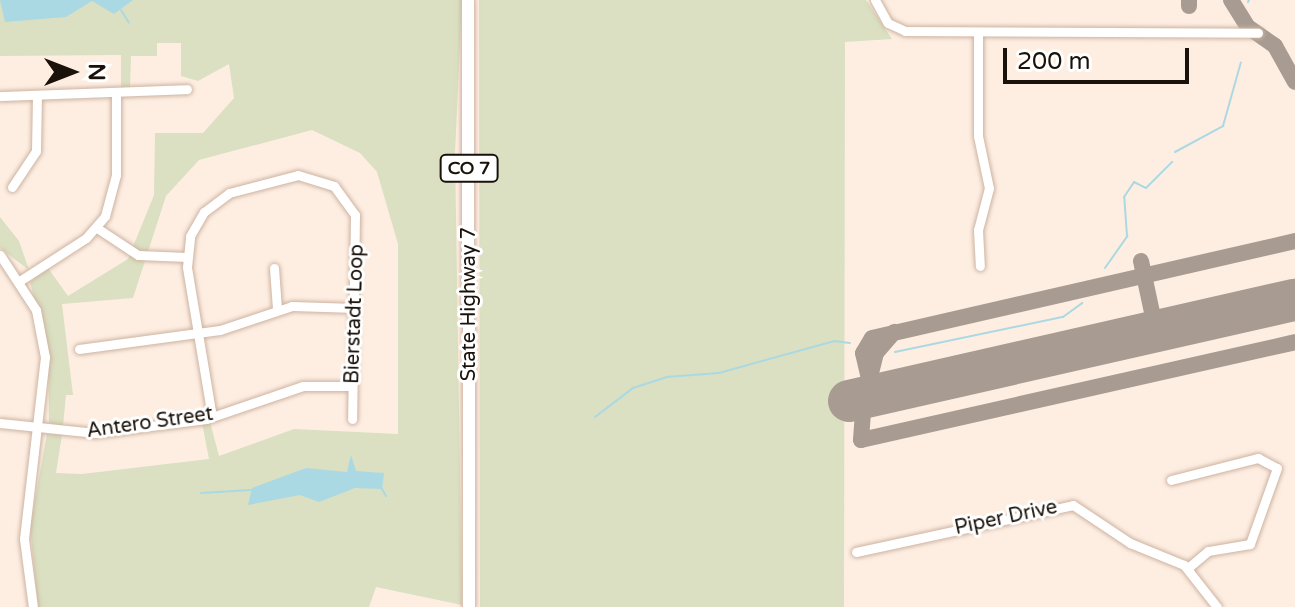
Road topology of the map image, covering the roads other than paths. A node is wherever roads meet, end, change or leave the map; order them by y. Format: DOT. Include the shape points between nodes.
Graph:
graph roads {
  1 [pos="468,0"];
  2 [pos="875,0"];
  3 [pos="978,32"];
  4 [pos="1258,33"];
  5 [pos="187,89"];
  6 [pos="116,94"];
  7 [pos="37,95"];
  8 [pos="0,96"];
  9 [pos="12,187"];
  10 [pos="97,228"];
  11 [pos="0,255"];
  12 [pos="187,257"];
  13 [pos="980,266"];
  14 [pos="274,268"];
  15 [pos="21,280"];
  16 [pos="355,308"];
  17 [pos="277,309"];
  18 [pos="196,334"];
  19 [pos="79,349"];
  20 [pos="352,386"];
  21 [pos="212,417"];
  22 [pos="352,419"];
  23 [pos="0,423"];
  24 [pos="39,428"];
  25 [pos="1171,480"];
  26 [pos="856,552"];
  27 [pos="1188,568"];
  28 [pos="31,606"];
  29 [pos="469,607"];
  30 [pos="1217,607"];
  1 -- 29 [label="main road, State Highway 7 / CO 7"];
  2 -- 3 [label="street" via="901,31"];
  3 -- 4 [label="street"];
  3 -- 13 [label="street" via="978,136 989,188 978,230"];
  5 -- 6 [label="street"];
  6 -- 7 [label="street"];
  6 -- 10 [label="street" via="115,187"];
  7 -- 8 [label="street"];
  7 -- 9 [label="street" via="36,151"];
  10 -- 12 [label="street" via="138,255"];
  10 -- 15 [label="street"];
  11 -- 15 [label="street"];
  12 -- 16 [label="street, Bierstadt Loop" via="194,227 213,203 240,189 310,176 334,186 355,215"];
  12 -- 18 [label="street, Bierstadt Loop"];
  14 -- 17 [label="street"];
  15 -- 24 [label="street" via="45,357"];
  16 -- 17 [label="street"];
  16 -- 20 [label="street, Bierstadt Loop"];
  17 -- 18 [label="street"];
  18 -- 19 [label="street"];
  18 -- 21 [label="street, Bierstadt Loop"];
  20 -- 21 [label="street, Antero Street" via="303,386"];
  20 -- 22 [label="street, Bierstadt Loop"];
  21 -- 24 [label="street, Antero Street" via="95,433"];
  23 -- 24 [label="street, Antero Street"];
  24 -- 28 [label="street" via="24,539"];
  25 -- 27 [label="street" via="1258,458 1277,468 1250,544 1208,551"];
  26 -- 27 [label="street, Piper Drive" via="1071,504"];
  27 -- 30 [label="street, Piper Drive"];
}
